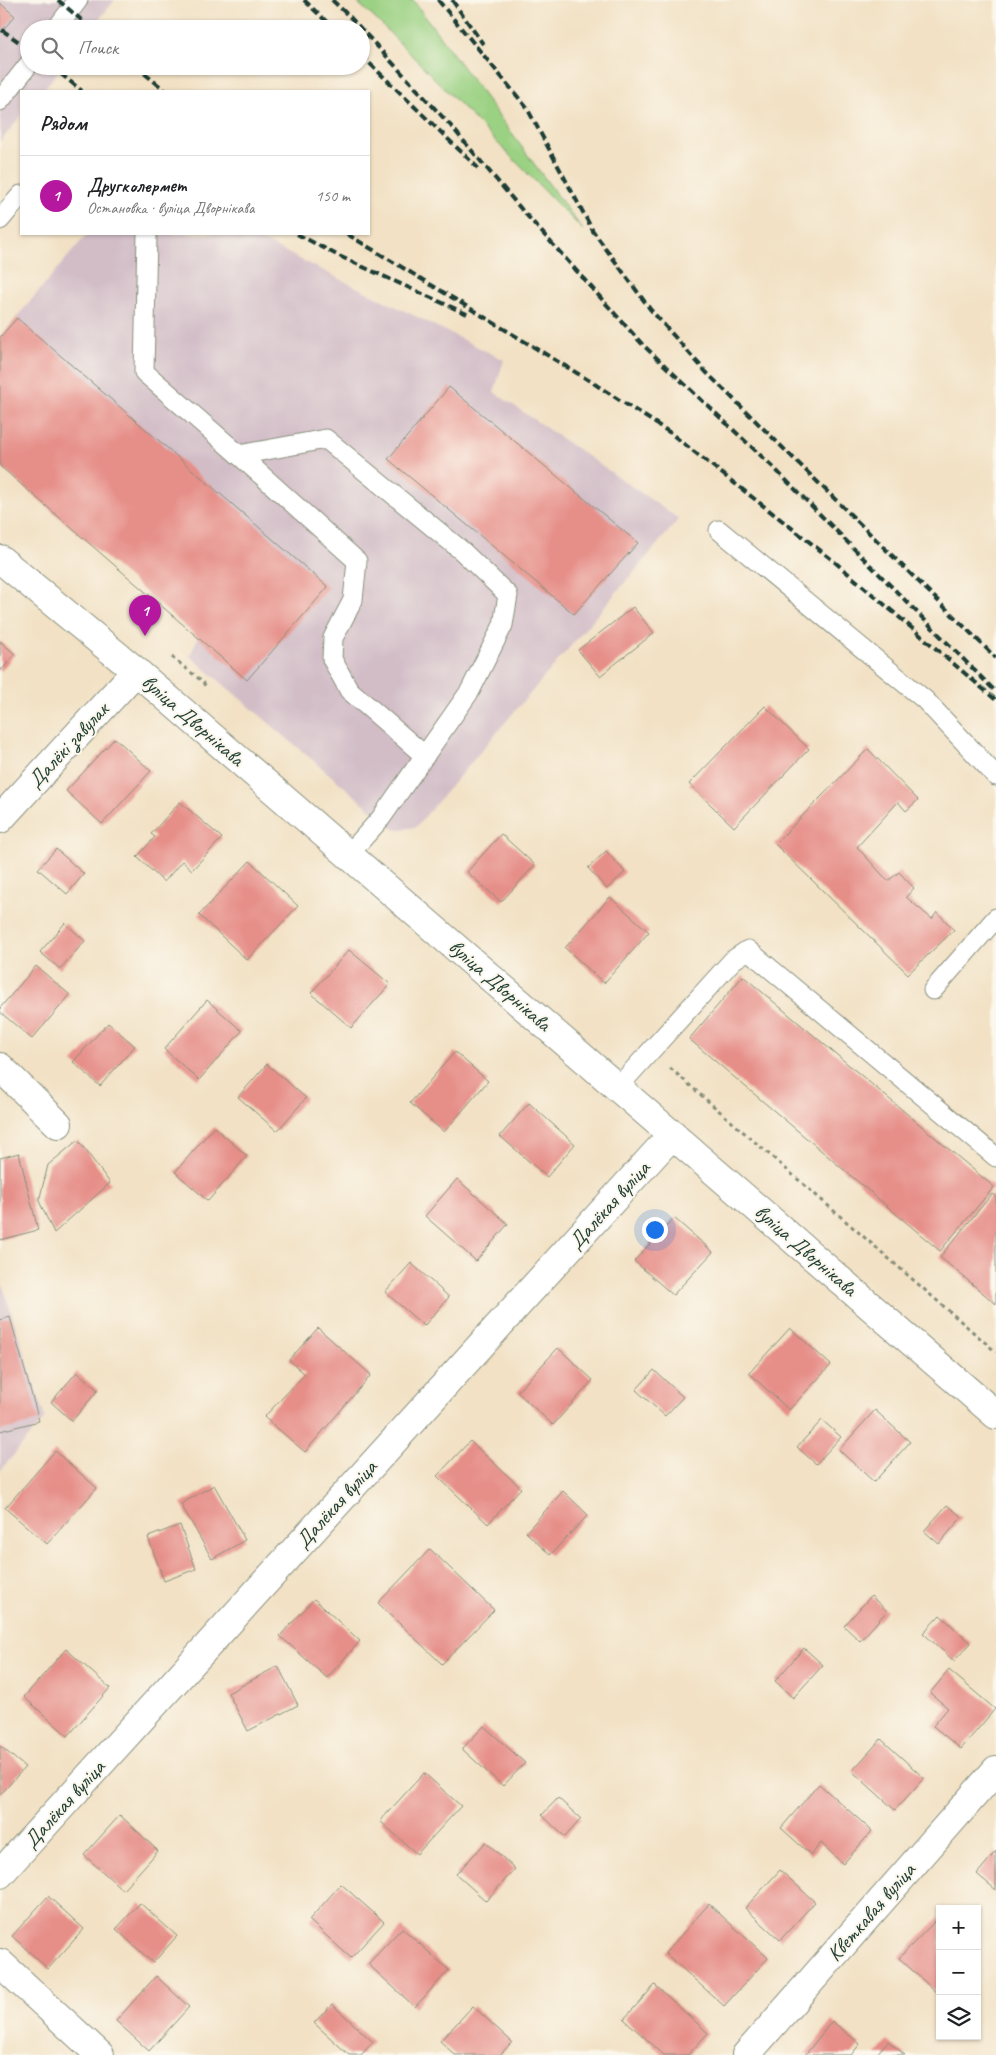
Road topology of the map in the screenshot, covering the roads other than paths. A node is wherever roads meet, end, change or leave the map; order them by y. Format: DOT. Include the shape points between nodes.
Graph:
graph roads {
  1 [pos="78,0"];
  2 [pos="63,20"];
  3 [pos="20,75"];
  4 [pos="0,101"];
  5 [pos="20,196"];
  6 [pos="0,220"];
  7 [pos="147,235"];
  8 [pos="239,455"];
  9 [pos="718,530"];
  10 [pos="0,559"];
  11 [pos="136,671"];
  12 [pos="425,756"];
  13 [pos="996,776"];
  14 [pos="0,819"];
  15 [pos="348,855"];
  16 [pos="996,918"];
  17 [pos="933,990"];
  18 [pos="0,1067"];
  19 [pos="618,1087"];
  20 [pos="58,1124"];
  21 [pos="673,1134"];
  22 [pos="996,1157"];
  23 [pos="996,1415"];
  24 [pos="996,1770"];
  25 [pos="0,1874"];
  26 [pos="0,1963"];
  27 [pos="100,2055"];
  28 [pos="746,2055"];
  1 -- 2 [label="lane"];
  3 -- 4 [label="lane"];
  5 -- 6 [label="lane"];
  7 -- 8 [label="lane" via="144,372"];
  8 -- 12 [label="lane" via="357,561 352,600 333,638 332,659 349,690"];
  8 -- 12 [label="lane" via="326,439 462,551 508,595 504,625 470,691"];
  9 -- 13 [label="lane" via="925,700"];
  10 -- 11 [label="street, вуліца Дворнікава"];
  11 -- 14 [label="street, Далёкі завулак"];
  11 -- 15 [label="street, вуліца Дворнікава"];
  12 -- 15 [label="lane" via="381,818"];
  15 -- 19 [label="street, вуліца Дворнікава"];
  16 -- 17 [label="lane"];
  18 -- 20 [label="street"];
  19 -- 21 [label="street, вуліца Дворнікава"];
  19 -- 22 [label="lane" via="733,960 748,950"];
  21 -- 23 [label="street, вуліца Дворнікава"];
  21 -- 25 [label="street, Далёкая вуліца"];
  24 -- 28 [label="street, Кветкавая вуліца"];
  26 -- 27 [label="street"];
}
